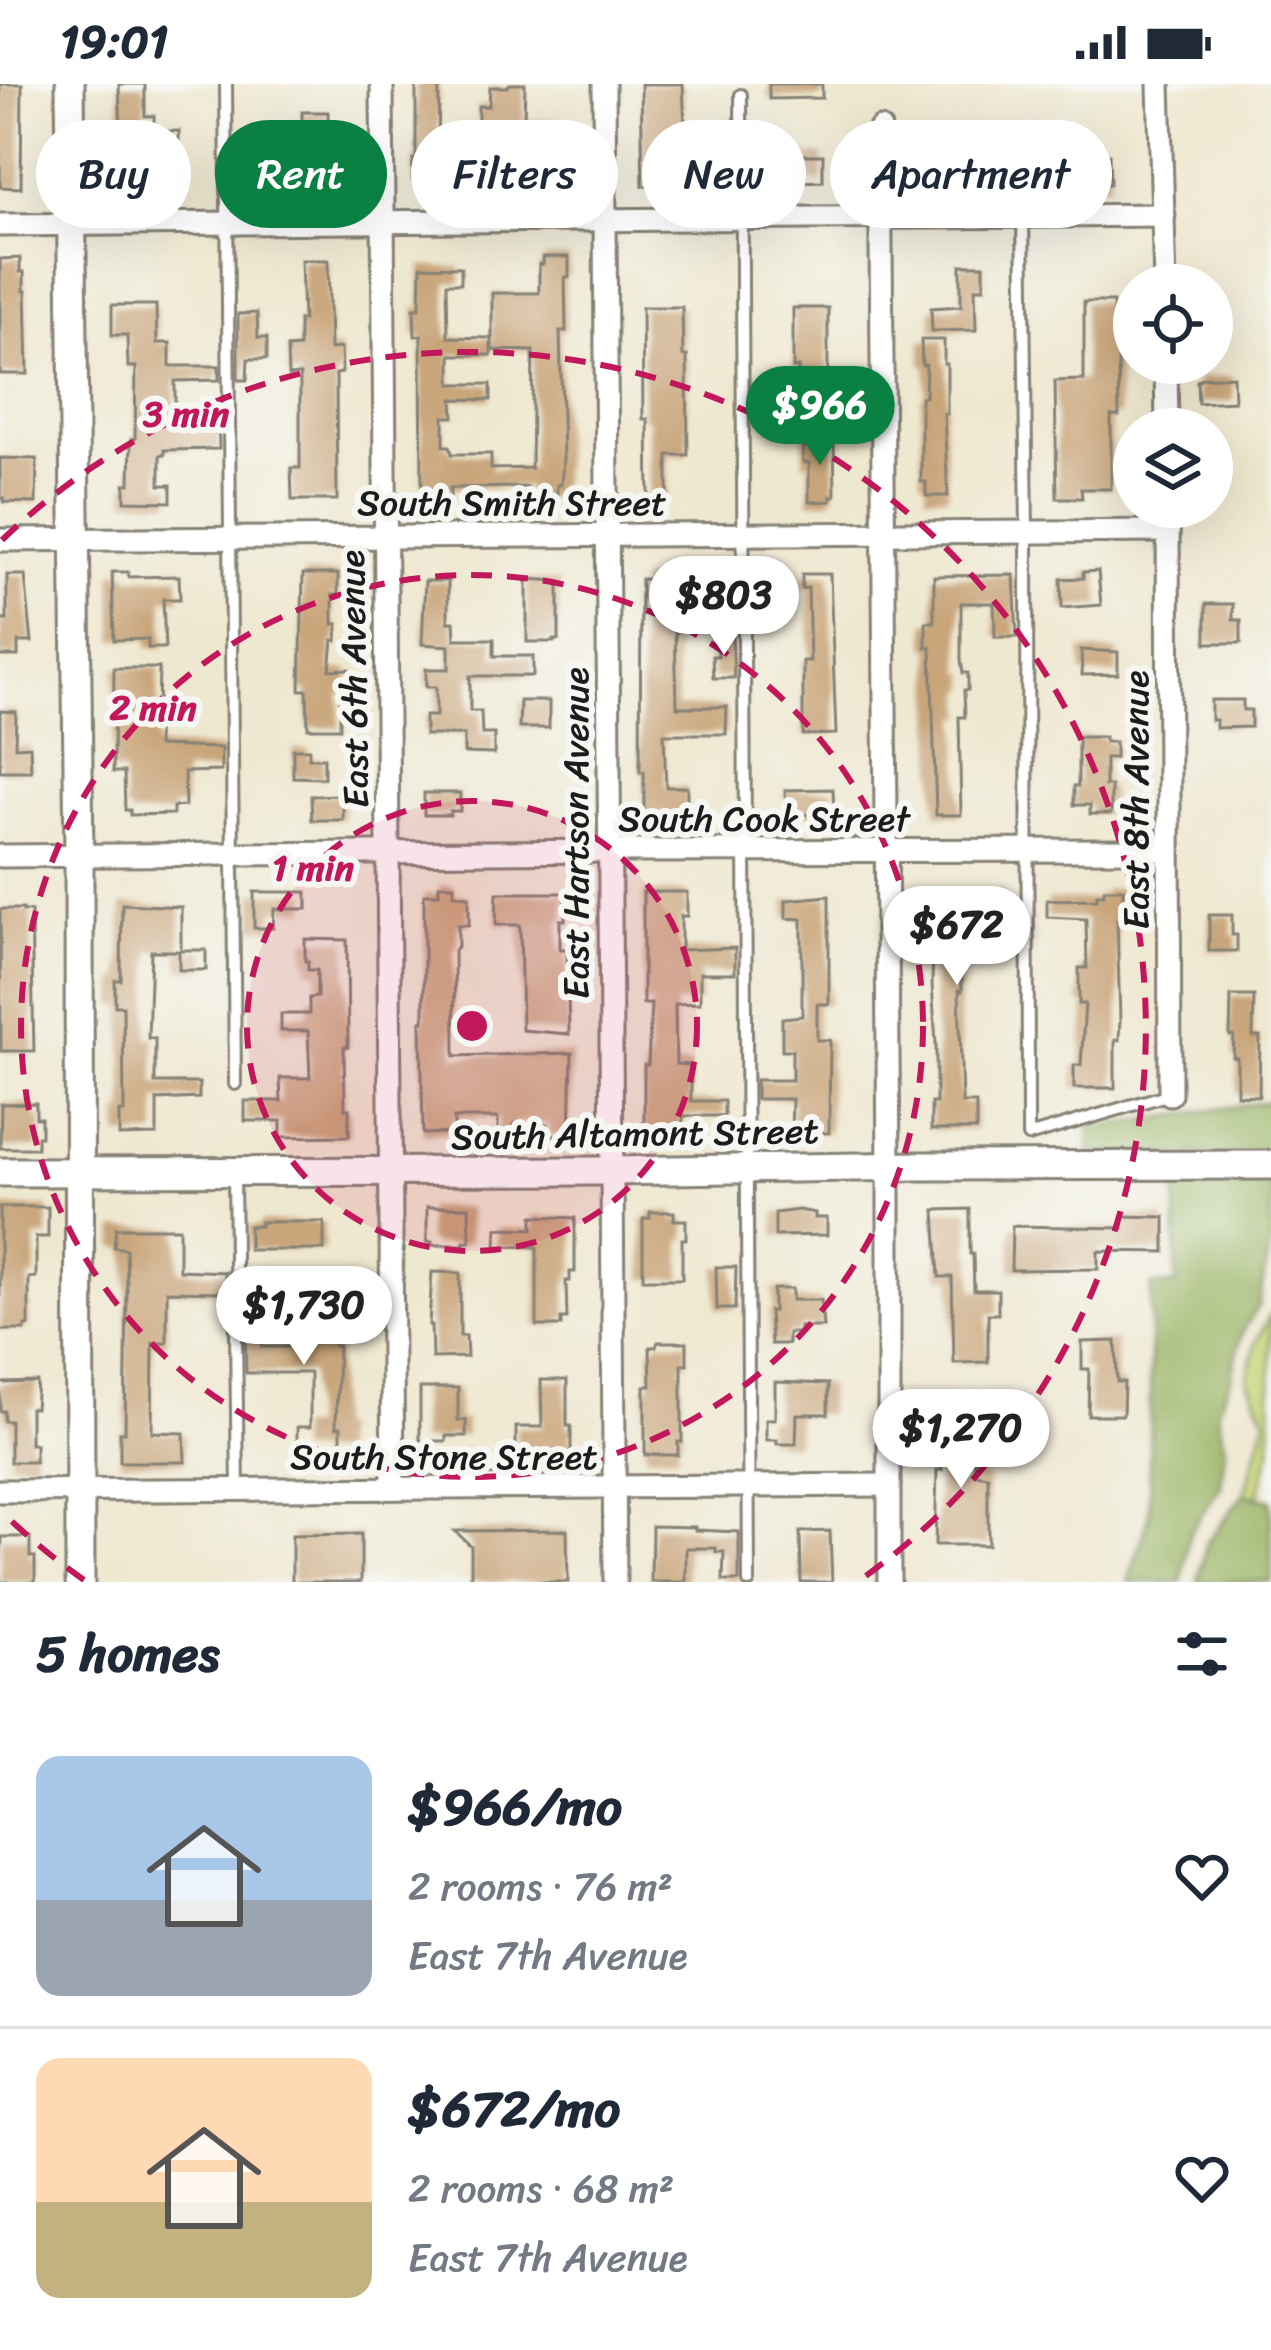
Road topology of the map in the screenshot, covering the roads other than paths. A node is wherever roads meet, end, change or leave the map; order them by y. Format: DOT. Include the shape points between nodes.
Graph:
graph roads {
  1 [pos="70,84"];
  2 [pos="226,84"];
  3 [pos="382,84"];
  4 [pos="604,84"];
  5 [pos="1159,84"];
  6 [pos="741,95"];
  7 [pos="71,120"];
  8 [pos="226,120"];
  9 [pos="382,120"];
  10 [pos="604,120"];
  11 [pos="741,120"];
  12 [pos="1112,215"];
  13 [pos="1164,215"];
  14 [pos="36,224"];
  15 [pos="0,225"];
  16 [pos="72,228"];
  17 [pos="226,228"];
  18 [pos="382,228"];
  19 [pos="605,228"];
  20 [pos="741,228"];
  21 [pos="880,228"];
  22 [pos="1023,228"];
  23 [pos="1165,264"];
  24 [pos="1168,531"];
  25 [pos="882,532"];
  26 [pos="1027,532"];
  27 [pos="742,533"];
  28 [pos="607,534"];
  29 [pos="384,536"];
  30 [pos="229,538"];
  31 [pos="75,539"];
  32 [pos="0,540"];
  33 [pos="1027,850"];
  34 [pos="1168,850"];
  35 [pos="608,851"];
  36 [pos="744,851"];
  37 [pos="886,851"];
  38 [pos="389,854"];
  39 [pos="234,855"];
  40 [pos="0,856"];
  41 [pos="79,856"];
  42 [pos="235,1084"];
  43 [pos="1170,1094"];
  44 [pos="1271,1165"];
  45 [pos="889,1166"];
  46 [pos="746,1168"];
  47 [pos="78,1171"];
  48 [pos="234,1171"];
  49 [pos="390,1171"];
  50 [pos="611,1171"];
  51 [pos="0,1172"];
  52 [pos="889,1485"];
  53 [pos="748,1487"];
  54 [pos="393,1488"];
  55 [pos="615,1488"];
  56 [pos="79,1490"];
  57 [pos="0,1491"];
  58 [pos="238,1491"];
  59 [pos="80,1582"];
  60 [pos="615,1582"];
  61 [pos="748,1582"];
  62 [pos="889,1582"];
  1 -- 7 [label="street"];
  2 -- 8 [label="lane"];
  3 -- 9 [label="street, East 6th Avenue"];
  4 -- 10 [label="street, East Hartson Avenue"];
  5 -- 13 [label="street"];
  6 -- 11 [label="lane"];
  12 -- 13 [label="street"];
  13 -- 23 [label="street"];
  14 -- 15 [label="street"];
  16 -- 31 [label="street"];
  17 -- 30 [label="lane"];
  18 -- 29 [label="street, East 6th Avenue"];
  19 -- 28 [label="street, East Hartson Avenue"];
  20 -- 27 [label="lane"];
  21 -- 25 [label="street"];
  22 -- 26 [label="lane"];
  24 -- 26 [label="street, South Smith Street"];
  24 -- 34 [label="street, East 8th Avenue"];
  25 -- 26 [label="street, South Smith Street"];
  25 -- 27 [label="street, South Smith Street"];
  25 -- 37 [label="street"];
  26 -- 33 [label="lane"];
  27 -- 28 [label="street, South Smith Street"];
  27 -- 36 [label="lane"];
  28 -- 29 [label="street, South Smith Street"];
  28 -- 35 [label="street, East Hartson Avenue"];
  29 -- 30 [label="street, South Smith Street"];
  29 -- 38 [label="street, East 6th Avenue"];
  30 -- 31 [label="street, South Smith Street"];
  30 -- 39 [label="lane"];
  31 -- 32 [label="street, South Smith Street"];
  31 -- 41 [label="street"];
  33 -- 34 [label="street, South Cook Street"];
  33 -- 37 [label="street, South Cook Street"];
  33 -- 43 [label="lane" via="1028,1136"];
  34 -- 43 [label="street, East 8th Avenue"];
  35 -- 36 [label="street, South Cook Street"];
  35 -- 38 [label="street, South Cook Street"];
  35 -- 50 [label="street, East Hartson Avenue"];
  36 -- 37 [label="street, South Cook Street"];
  36 -- 46 [label="lane"];
  37 -- 45 [label="street"];
  38 -- 39 [label="street, South Cook Street"];
  38 -- 49 [label="street, East 6th Avenue"];
  39 -- 41 [label="street, South Cook Street"];
  39 -- 42 [label="lane"];
  40 -- 41 [label="street, South Cook Street"];
  41 -- 47 [label="street"];
  44 -- 45 [label="street, South Altamont Street"];
  45 -- 46 [label="street, South Altamont Street"];
  45 -- 52 [label="street"];
  46 -- 50 [label="street, South Altamont Street"];
  46 -- 53 [label="lane"];
  47 -- 48 [label="street, South Altamont Street"];
  47 -- 51 [label="street, South Altamont Street"];
  47 -- 56 [label="street"];
  48 -- 49 [label="street, South Altamont Street"];
  48 -- 58 [label="lane"];
  49 -- 50 [label="street, South Altamont Street"];
  49 -- 54 [label="street, East 6th Avenue"];
  50 -- 55 [label="street, East Hartson Avenue"];
  52 -- 53 [label="street, South Stone Street"];
  52 -- 62 [label="street"];
  53 -- 55 [label="street, South Stone Street"];
  53 -- 61 [label="lane"];
  54 -- 55 [label="street, South Stone Street"];
  54 -- 58 [label="street, South Stone Street"];
  55 -- 60 [label="street, East Hartson Avenue"];
  56 -- 57 [label="street, South Stone Street"];
  56 -- 58 [label="street, South Stone Street"];
  56 -- 59 [label="street"];
}
